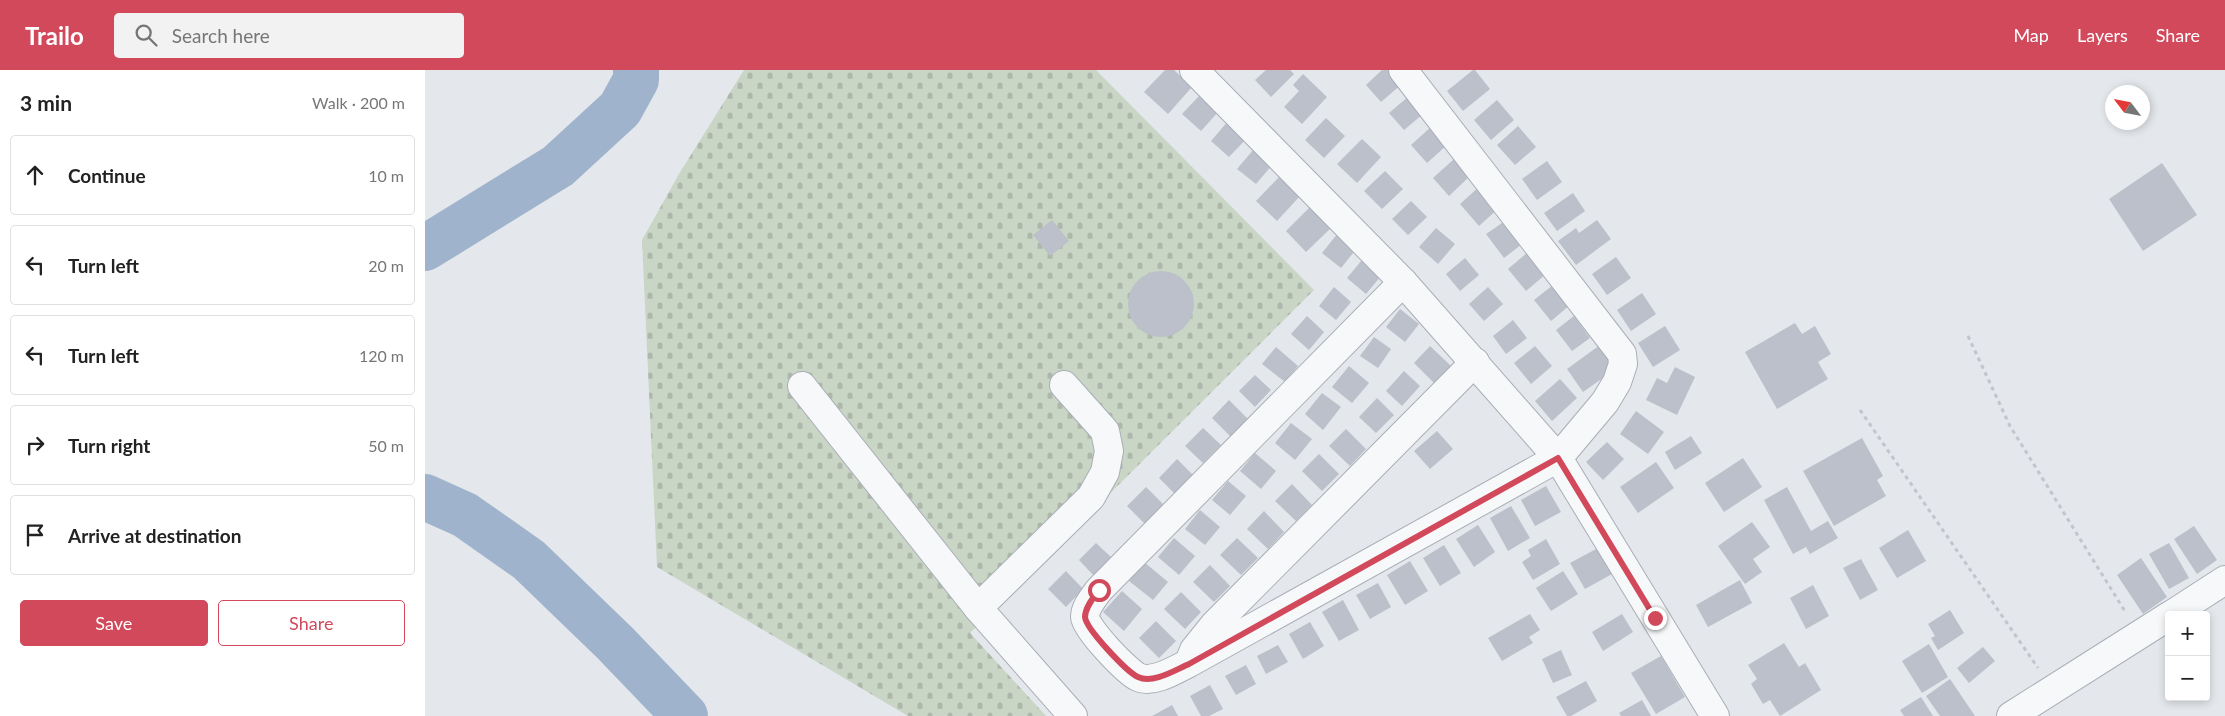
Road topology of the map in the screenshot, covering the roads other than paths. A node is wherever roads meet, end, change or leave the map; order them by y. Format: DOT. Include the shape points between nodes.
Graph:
graph roads {
  1 [pos="1194,70"];
  2 [pos="1403,70"];
  3 [pos="1403,282"];
  4 [pos="1475,362"];
  5 [pos="1064,385"];
  6 [pos="802,386"];
  7 [pos="1558,458"];
  8 [pos="2225,580"];
  9 [pos="978,608"];
  10 [pos="2176,611"];
  11 [pos="2165,618"];
  12 [pos="1189,664"];
  13 [pos="2044,702"];
  14 [pos="1073,716"];
  15 [pos="1715,716"];
  16 [pos="2011,716"];
  1 -- 3 [label="street"];
  2 -- 7 [label="street" via="1622,354 1623,364 1613,389"];
  3 -- 4 [label="street"];
  3 -- 12 [label="street" via="1099,590 1088,605 1085,617 1091,630 1138,677 1151,678"];
  4 -- 7 [label="street"];
  4 -- 12 [label="street" via="1215,624 1194,650"];
  5 -- 9 [label="street" via="1105,431 1109,451 1105,472 1091,497"];
  6 -- 9 [label="street"];
  7 -- 12 [label="street"];
  7 -- 15 [label="street"];
  8 -- 10 [label="street"];
  9 -- 14 [label="street"];
  11 -- 13 [label="street"];
  13 -- 16 [label="street"];
}
